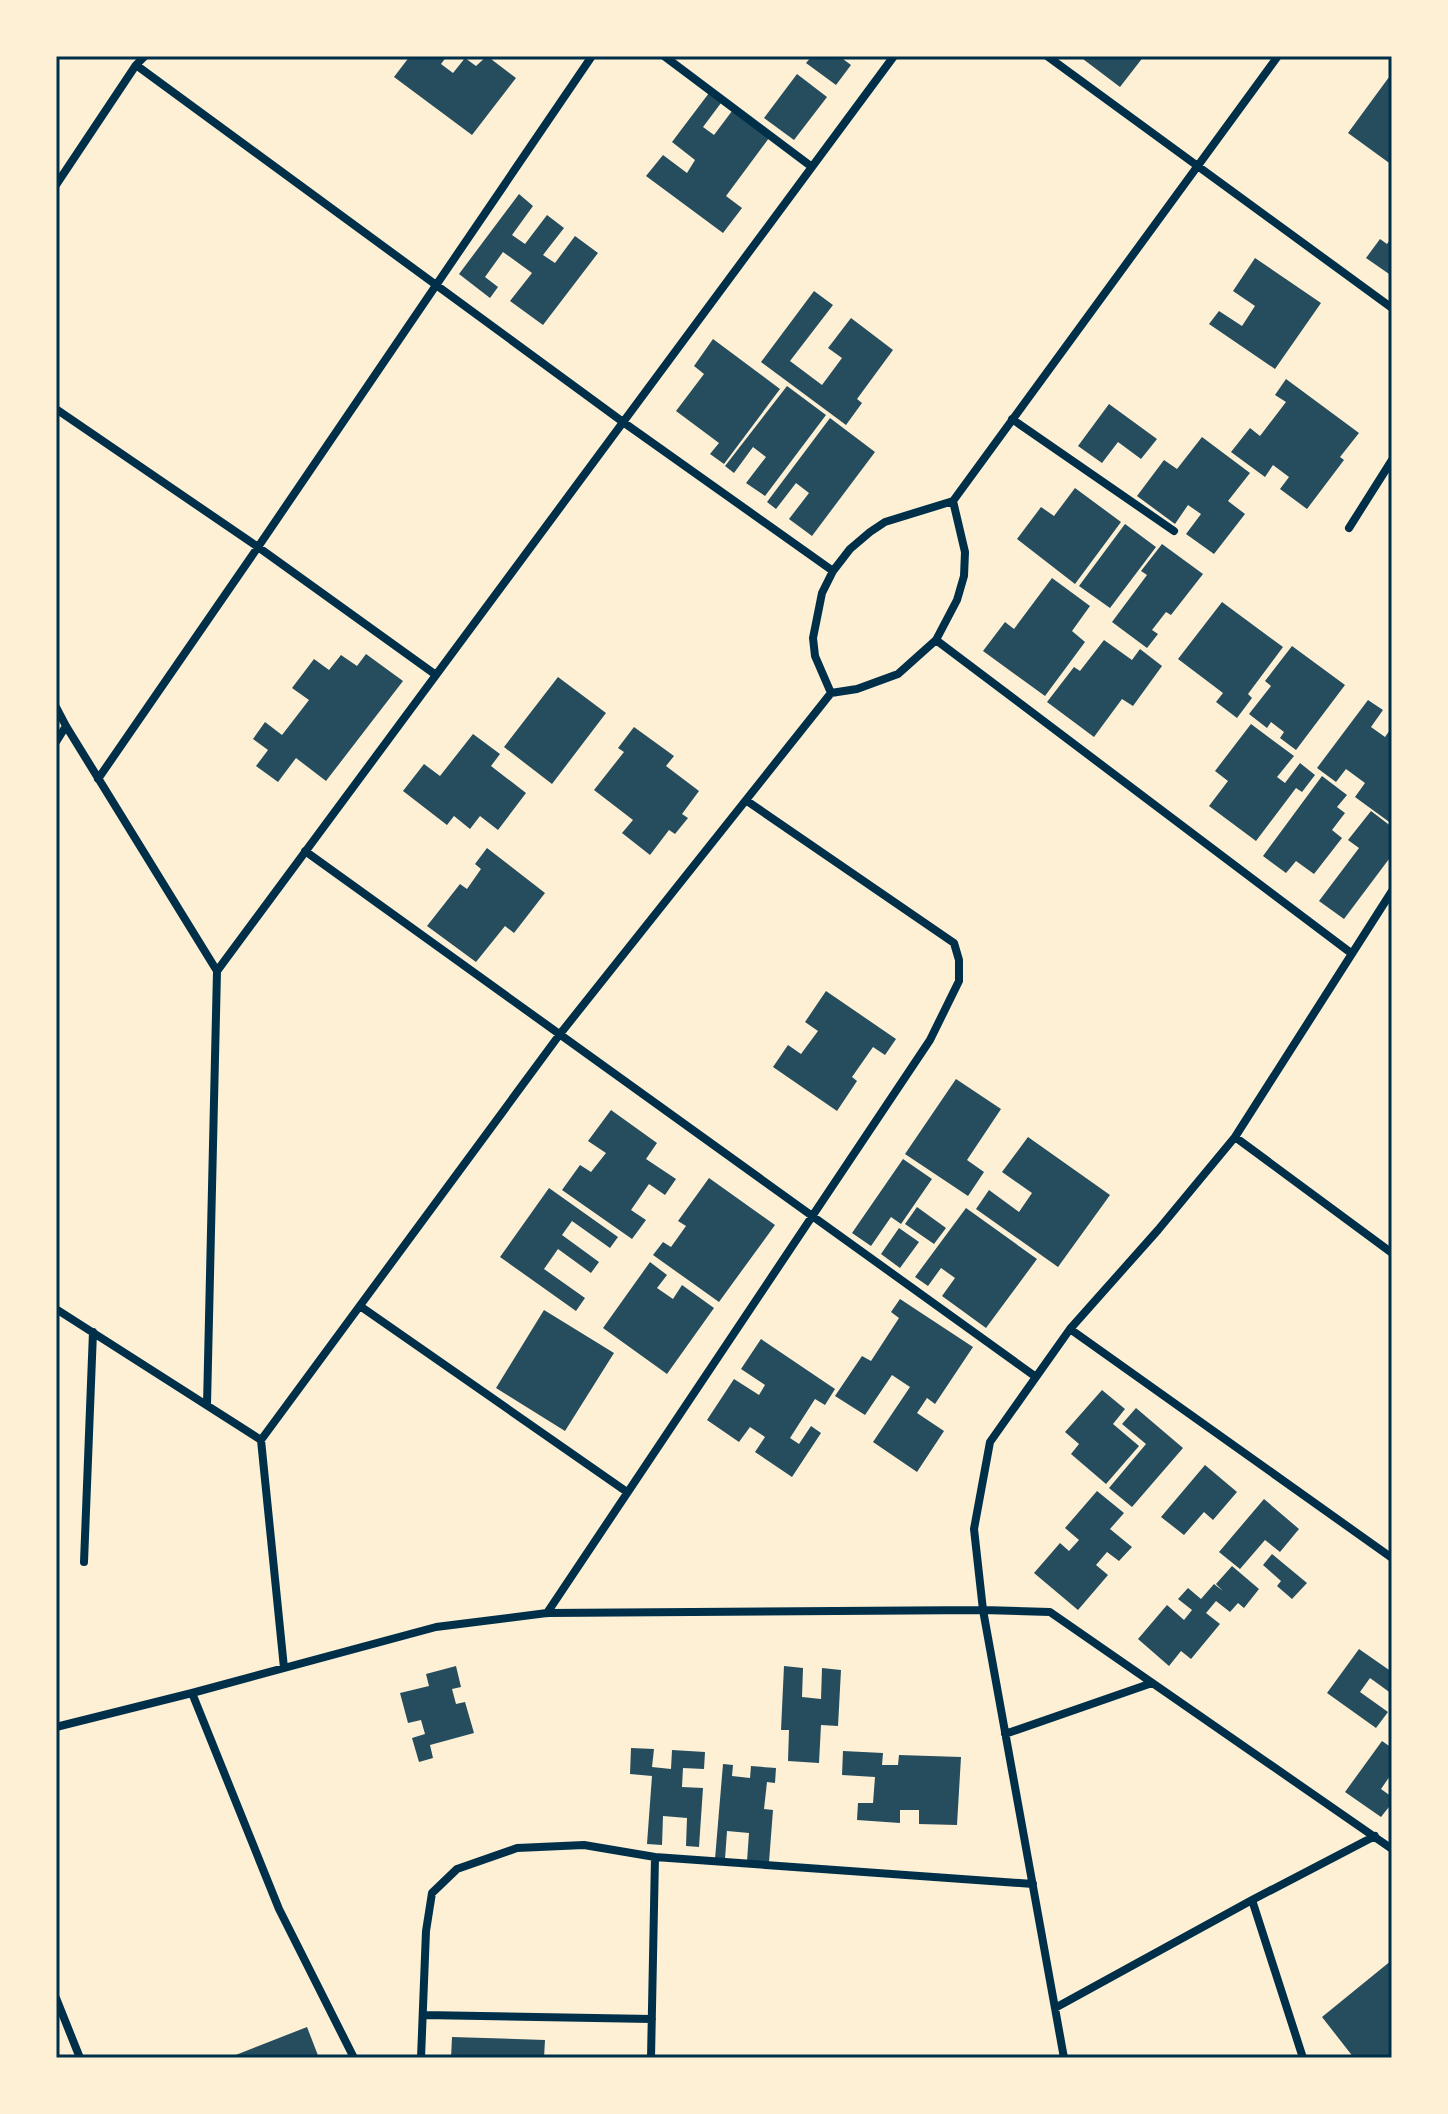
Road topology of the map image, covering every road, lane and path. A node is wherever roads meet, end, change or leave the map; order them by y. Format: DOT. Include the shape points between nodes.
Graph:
graph roads {
  1 [pos="145,56"];
  2 [pos="592,56"];
  3 [pos="664,56"];
  4 [pos="894,56"];
  5 [pos="1047,56"];
  6 [pos="1278,56"];
  7 [pos="136,65"];
  8 [pos="1198,166"];
  9 [pos="812,167"];
  10 [pos="56,185"];
  11 [pos="436,285"];
  12 [pos="1392,308"];
  13 [pos="56,409"];
  14 [pos="1012,419"];
  15 [pos="623,422"];
  16 [pos="1392,460"];
  17 [pos="953,501"];
  18 [pos="1349,528"];
  19 [pos="1174,531"];
  20 [pos="258,547"];
  21 [pos="833,571"];
  22 [pos="936,640"];
  23 [pos="436,675"];
  24 [pos="831,693"];
  25 [pos="56,707"];
  26 [pos="66,726"];
  27 [pos="56,742"];
  28 [pos="98,779"];
  29 [pos="747,801"];
  30 [pos="305,851"];
  31 [pos="1392,891"];
  32 [pos="1351,953"];
  33 [pos="217,971"];
  34 [pos="560,1034"];
  35 [pos="1235,1137"];
  36 [pos="813,1216"];
  37 [pos="1392,1253"];
  38 [pos="360,1306"];
  39 [pos="56,1309"];
  40 [pos="1070,1329"];
  41 [pos="93,1332"];
  42 [pos="1036,1377"];
  43 [pos="207,1405"];
  44 [pos="261,1440"];
  45 [pos="627,1492"];
  46 [pos="1392,1558"];
  47 [pos="84,1562"];
  48 [pos="983,1610"];
  49 [pos="547,1613"];
  50 [pos="284,1668"];
  51 [pos="1152,1683"];
  52 [pos="192,1693"];
  53 [pos="56,1727"];
  54 [pos="1005,1734"];
  55 [pos="1375,1836"];
  56 [pos="1392,1849"];
  57 [pos="655,1857"];
  58 [pos="1033,1884"];
  59 [pos="1252,1900"];
  60 [pos="56,1998"];
  61 [pos="1055,2008"];
  62 [pos="423,2015"];
  63 [pos="652,2019"];
  64 [pos="80,2058"];
  65 [pos="354,2058"];
  66 [pos="421,2058"];
  67 [pos="651,2058"];
  68 [pos="1064,2058"];
  69 [pos="1303,2058"];
  1 -- 7 [label="street"];
  2 -- 11 [label="street"];
  3 -- 9 [label="street"];
  4 -- 9 [label="street"];
  5 -- 8 [label="street"];
  6 -- 8 [label="street"];
  7 -- 10 [label="street"];
  7 -- 11 [label="street"];
  8 -- 12 [label="street"];
  8 -- 14 [label="street"];
  9 -- 15 [label="street"];
  11 -- 15 [label="street"];
  11 -- 20 [label="street"];
  13 -- 20 [label="street"];
  14 -- 17 [label="street"];
  14 -- 19 [label="street"];
  15 -- 21 [label="street"];
  15 -- 23 [label="street"];
  16 -- 18 [label="street"];
  17 -- 21 [label="street" via="885,522 850,549"];
  17 -- 22 [label="street" via="965,552 964,576"];
  20 -- 23 [label="street"];
  20 -- 28 [label="street"];
  21 -- 24 [label="street" via="822,593 813,638"];
  22 -- 24 [label="street" via="898,674"];
  22 -- 32 [label="street"];
  23 -- 30 [label="street"];
  24 -- 29 [label="street"];
  25 -- 26 [label="street"];
  26 -- 27 [label="street"];
  26 -- 28 [label="street"];
  28 -- 33 [label="street"];
  29 -- 34 [label="street"];
  29 -- 36 [label="street" via="954,943 959,960 959,981 930,1040"];
  30 -- 33 [label="street"];
  30 -- 34 [label="street"];
  31 -- 32 [label="street"];
  32 -- 35 [label="street"];
  33 -- 43 [label="street"];
  34 -- 36 [label="street"];
  34 -- 38 [label="street"];
  35 -- 37 [label="street"];
  35 -- 40 [label="street"];
  36 -- 42 [label="street"];
  36 -- 45 [label="street"];
  38 -- 44 [label="street"];
  38 -- 45 [label="street"];
  39 -- 41 [label="street"];
  40 -- 42 [label="street"];
  40 -- 46 [label="street"];
  41 -- 43 [label="street"];
  41 -- 47 [label="street"];
  42 -- 48 [label="street" via="990,1442 974,1529"];
  43 -- 44 [label="street"];
  44 -- 50 [label="street"];
  45 -- 49 [label="street"];
  48 -- 49 [label="street"];
  48 -- 51 [label="street" via="1050,1612"];
  48 -- 54 [label="street"];
  49 -- 50 [label="street" via="436,1627"];
  50 -- 52 [label="street"];
  51 -- 54 [label="street"];
  51 -- 55 [label="street"];
  52 -- 53 [label="street"];
  52 -- 65 [label="street" via="279,1909"];
  54 -- 58 [label="street"];
  55 -- 56 [label="street"];
  55 -- 59 [label="street"];
  57 -- 58 [label="street"];
  57 -- 62 [label="street" via="584,1845 517,1848 457,1869 432,1893"];
  57 -- 63 [label="street"];
  58 -- 61 [label="street"];
  59 -- 61 [label="street"];
  59 -- 69 [label="street"];
  60 -- 64 [label="street"];
  61 -- 68 [label="street"];
  62 -- 63 [label="street"];
  62 -- 66 [label="street"];
  63 -- 67 [label="street"];
}
